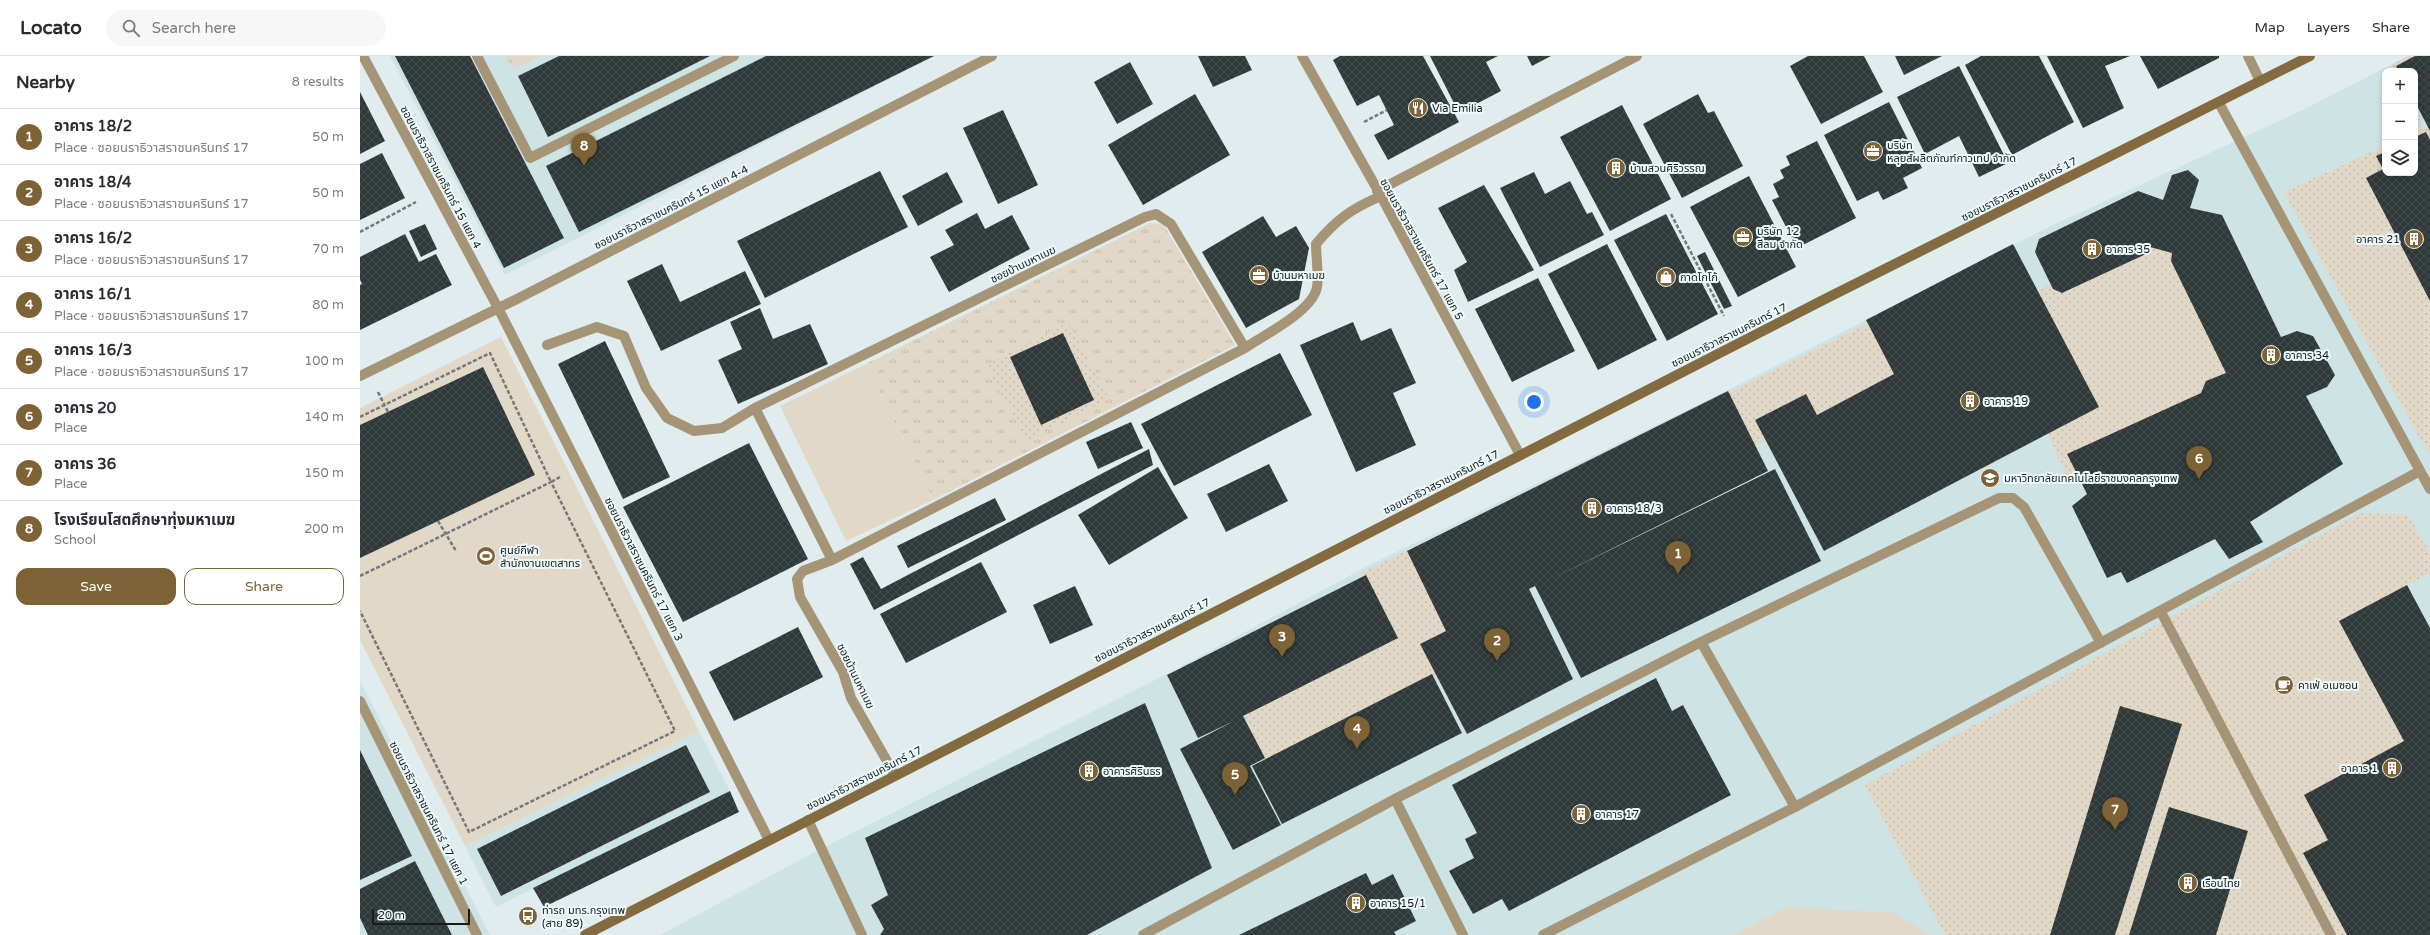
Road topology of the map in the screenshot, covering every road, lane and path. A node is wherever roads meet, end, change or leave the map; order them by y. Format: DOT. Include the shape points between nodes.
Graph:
graph roads {
  1 [pos="363,56"];
  2 [pos="477,56"];
  3 [pos="734,56"];
  4 [pos="992,56"];
  5 [pos="1302,56"];
  6 [pos="1637,56"];
  7 [pos="2248,56"];
  8 [pos="2310,56"];
  9 [pos="975,60"];
  10 [pos="2260,81"];
  11 [pos="2219,103"];
  12 [pos="1386,110"];
  13 [pos="1361,124"];
  14 [pos="1379,193"];
  15 [pos="417,202"];
  16 [pos="1671,214"];
  17 [pos="360,232"];
  18 [pos="498,308"];
  19 [pos="1724,316"];
  20 [pos="547,345"];
  21 [pos="1245,348"];
  22 [pos="360,376"];
  23 [pos="376,388"];
  24 [pos="384,405"];
  25 [pos="755,408"];
  26 [pos="388,412"];
  27 [pos="360,417"];
  28 [pos="1520,455"];
  29 [pos="2420,471"];
  30 [pos="551,482"];
  31 [pos="2430,489"];
  32 [pos="438,521"];
  33 [pos="445,534"];
  34 [pos="456,551"];
  35 [pos="832,560"];
  36 [pos="360,576"];
  37 [pos="360,611"];
  38 [pos="2161,612"];
  39 [pos="1701,642"];
  40 [pos="2101,643"];
  41 [pos="360,702"];
  42 [pos="895,775"];
  43 [pos="1396,799"];
  44 [pos="1794,807"];
  45 [pos="808,820"];
  46 [pos="769,840"];
  47 [pos="477,935"];
  48 [pos="585,935"];
  49 [pos="862,935"];
  50 [pos="1142,935"];
  51 [pos="1463,935"];
  52 [pos="1543,935"];
  53 [pos="2331,935"];
  1 -- 18 [label="street, ซอยนราธิวาสราชนครินทร์ 15 แยก 4"];
  2 -- 3 [label="street" via="530,158"];
  4 -- 9 [label="street, ซอยนราธิวาสราชนครินทร์ 15 แยก 4-4"];
  5 -- 14 [label="street, ซอยนราธิวาสราชนครินทร์ 17 แยก 5"];
  6 -- 14 [label="street, ซอยบ้านมหาเมฆ"];
  7 -- 10 [label="street"];
  8 -- 10 [label="street, ซอยนราธิวาสราชนครินทร์ 17"];
  9 -- 18 [label="street, ซอยนราธิวาสราชนครินทร์ 15 แยก 4-4"];
  10 -- 11 [label="street, ซอยนราธิวาสราชนครินทร์ 17"];
  11 -- 28 [label="street, ซอยนราธิวาสราชนครินทร์ 17" via="1829,297"];
  11 -- 29 [label="street"];
  12 -- 13 [label="path"];
  14 -- 21 [label="street, ซอยบ้านมหาเมฆ" via="1336,221 1316,244 1317,287 1309,301 1297,314"];
  14 -- 28 [label="street, ซอยนราธิวาสราชนครินทร์ 17 แยก 5"];
  15 -- 17 [label="path"];
  16 -- 19 [label="path"];
  18 -- 22 [label="street, ซอยนราธิวาสราชนครินทร์ 15 แยก 4-4"];
  18 -- 46 [label="street, ซอยนราธิวาสราชนครินทร์ 17 แยก 3"];
  20 -- 25 [label="street, ซอยบ้านมหาเมฆ" via="598,327 624,336 646,388 667,418 694,431 722,428"];
  21 -- 25 [label="street, ซอยบ้านมหาเมฆ" via="1171,224 1156,214 1145,217"];
  21 -- 35 [label="street, ซอยบ้านมหาเมฆ"];
  23 -- 24 [label="path"];
  24 -- 26 [label="path"];
  24 -- 27 [label="path"];
  24 -- 30 [label="path" via="490,353"];
  25 -- 35 [label="street"];
  28 -- 42 [label="street, ซอยนราธิวาสราชนครินทร์ 17"];
  29 -- 31 [label="street"];
  29 -- 38 [label="street"];
  30 -- 33 [label="path"];
  30 -- 37 [label="path" via="675,731 469,832"];
  32 -- 33 [label="path"];
  33 -- 34 [label="path"];
  33 -- 36 [label="path"];
  35 -- 42 [label="street, ซอยบ้านมหาเมฆ" via="802,571 797,579 800,597 843,672 851,698"];
  38 -- 40 [label="street"];
  38 -- 53 [label="street"];
  39 -- 40 [label="street" via="2006,496 2018,500 2024,507"];
  39 -- 43 [label="street"];
  39 -- 44 [label="street"];
  40 -- 44 [label="street"];
  41 -- 47 [label="street, ซอยนราธิวาสราชนครินทร์ 17 แยก 1"];
  42 -- 45 [label="street, ซอยนราธิวาสราชนครินทร์ 17"];
  43 -- 50 [label="street"];
  43 -- 51 [label="street"];
  44 -- 52 [label="street"];
  45 -- 46 [label="street, ซอยนราธิวาสราชนครินทร์ 17"];
  45 -- 49 [label="street"];
  46 -- 48 [label="street, ซอยนราธิวาสราชนครินทร์ 17"];
}
